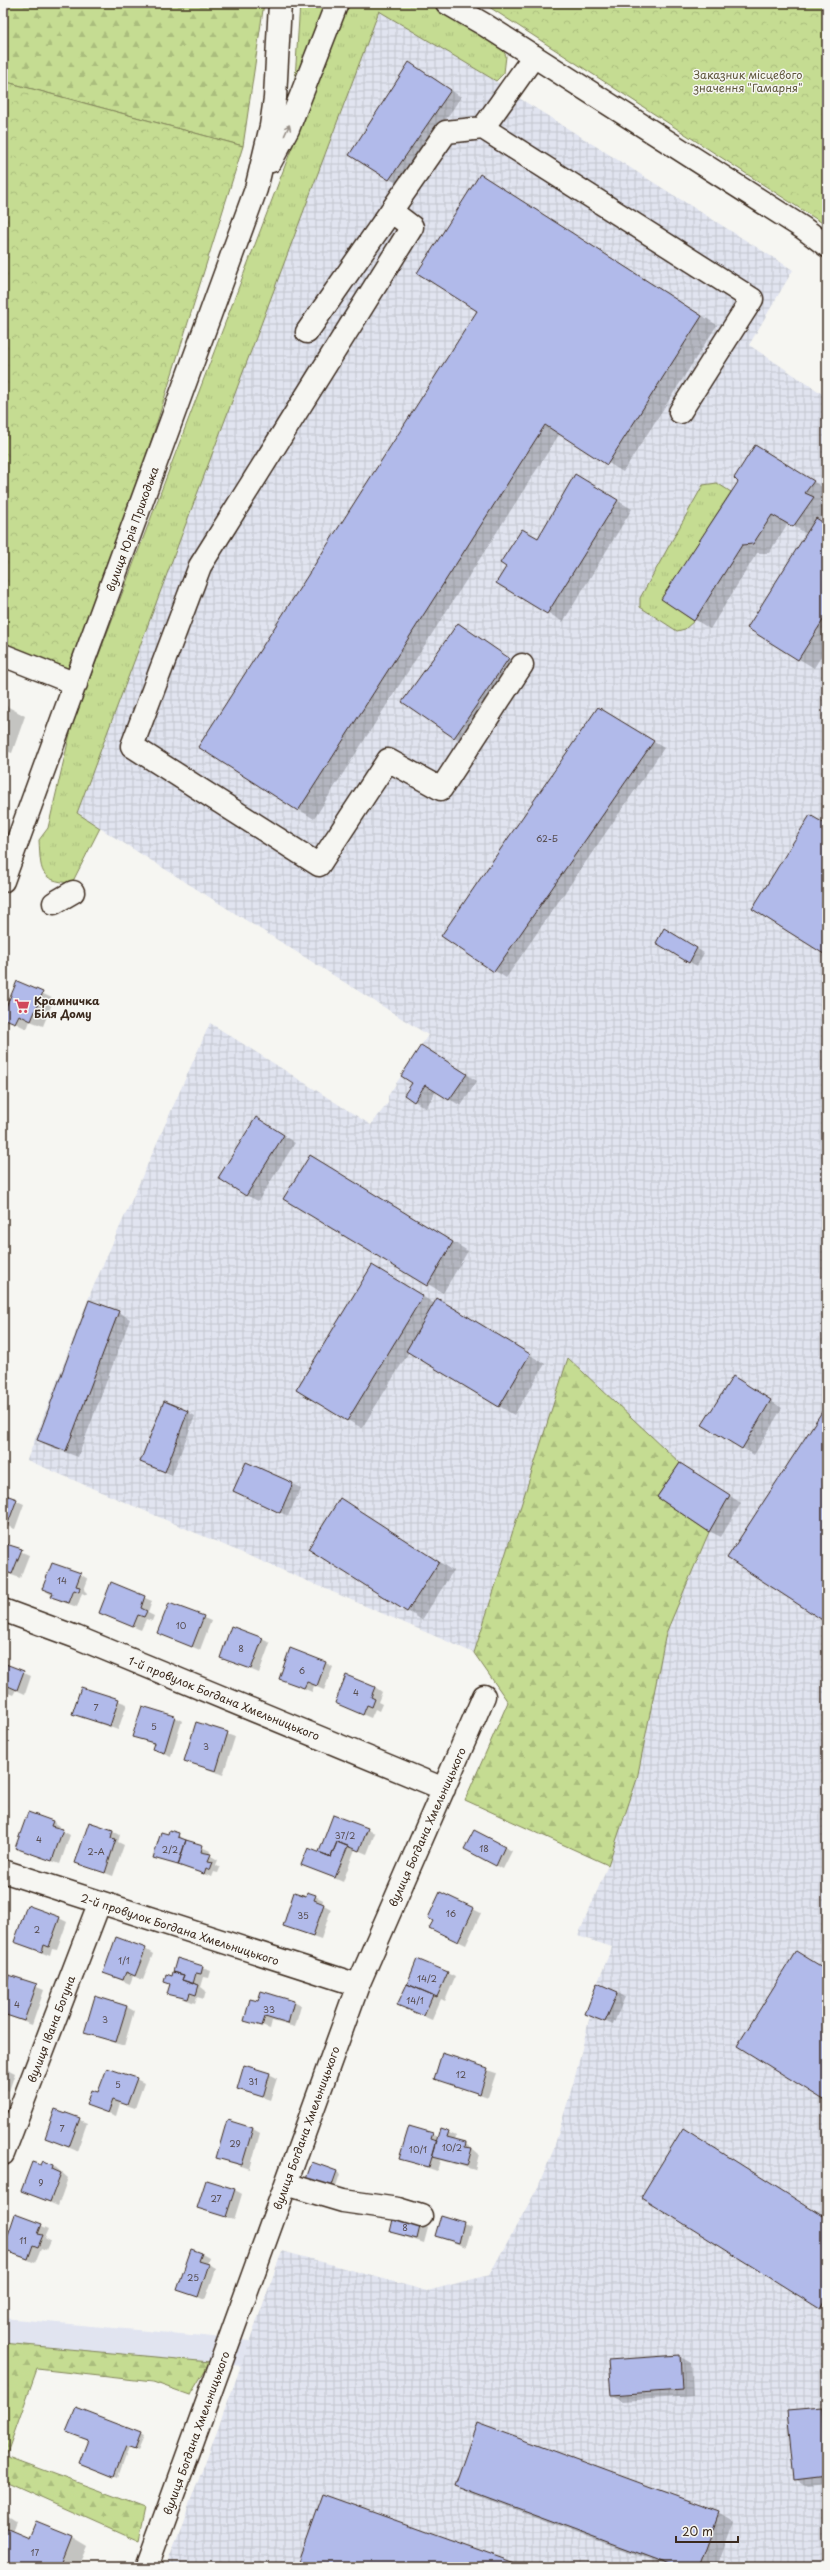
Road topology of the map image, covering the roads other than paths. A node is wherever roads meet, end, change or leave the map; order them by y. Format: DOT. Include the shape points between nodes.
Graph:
graph roads {
  1 [pos="280,3"];
  2 [pos="337,3"];
  3 [pos="446,3"];
  4 [pos="534,56"];
  5 [pos="483,128"];
  6 [pos="257,182"];
  7 [pos="391,212"];
  8 [pos="827,246"];
  9 [pos="307,332"];
  10 [pos="680,412"];
  11 [pos="3,655"];
  12 [pos="522,665"];
  13 [pos="76,684"];
  14 [pos="3,881"];
  15 [pos="73,892"];
  16 [pos="54,903"];
  17 [pos="3,1610"];
  18 [pos="484,1696"];
  19 [pos="444,1789"];
  20 [pos="3,1871"];
  21 [pos="99,1904"];
  22 [pos="358,1985"];
  23 [pos="4,2150"];
  24 [pos="286,2184"];
  25 [pos="421,2216"];
  26 [pos="147,2567"];
  1 -- 6 [label="street" via="275,98"];
  6 -- 2 [label="street, one-way" via="288,129"];
  3 -- 4 [label="street"];
  4 -- 5 [label="street"];
  4 -- 8 [label="street" via="803,228"];
  5 -- 7 [label="street" via="446,132"];
  5 -- 10 [label="street" via="752,299"];
  6 -- 13 [label="street, вулиця Юрія Приходька"];
  7 -- 9 [label="street"];
  7 -- 12 [label="street" via="412,227 200,566 132,746 319,865 388,760 441,789"];
  11 -- 13 [label="street"];
  13 -- 14 [label="street, вулиця Юрія Приходька"];
  15 -- 16 [label="street"];
  17 -- 19 [label="street, 1-й провулок Богдана Хмельницького" via="76,1637"];
  18 -- 19 [label="street, вулиця Богдана Хмельницького"];
  19 -- 22 [label="street, вулиця Богдана Хмельницького"];
  20 -- 21 [label="street, 2-й провулок Богдана Хмельницького"];
  21 -- 22 [label="street, 2-й провулок Богдана Хмельницького"];
  21 -- 23 [label="street, вулиця Івана Богуна"];
  22 -- 24 [label="street, вулиця Богдана Хмельницького"];
  24 -- 25 [label="street" via="343,2201 390,2207"];
  24 -- 26 [label="street, вулиця Богдана Хмельницького"];
}
